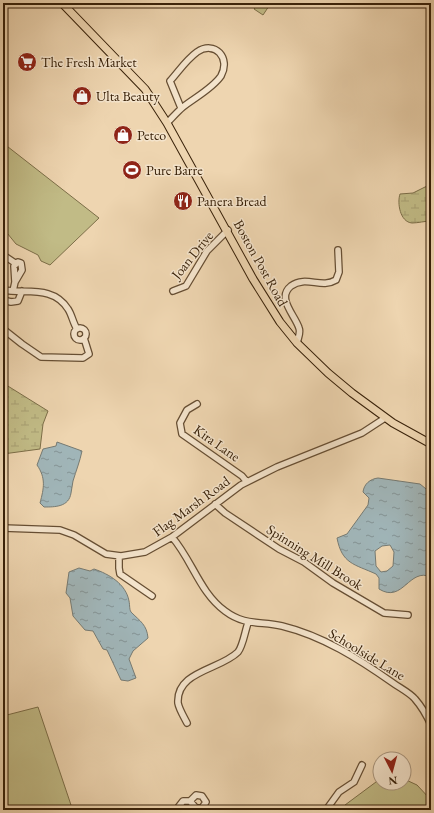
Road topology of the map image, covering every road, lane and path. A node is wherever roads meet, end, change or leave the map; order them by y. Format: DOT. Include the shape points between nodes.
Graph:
graph roads {
  1 [pos="62,3"];
  2 [pos="181,108"];
  3 [pos="167,123"];
  4 [pos="228,230"];
  5 [pos="338,250"];
  6 [pos="3,255"];
  7 [pos="15,263"];
  8 [pos="15,282"];
  9 [pos="3,290"];
  10 [pos="13,291"];
  11 [pos="22,291"];
  12 [pos="173,291"];
  13 [pos="3,300"];
  14 [pos="3,329"];
  15 [pos="77,329"];
  16 [pos="84,338"];
  17 [pos="297,342"];
  18 [pos="197,404"];
  19 [pos="385,418"];
  20 [pos="431,444"];
  21 [pos="247,482"];
  22 [pos="215,504"];
  23 [pos="3,528"];
  24 [pos="172,537"];
  25 [pos="120,556"];
  26 [pos="152,596"];
  27 [pos="408,615"];
  28 [pos="248,623"];
  29 [pos="187,723"];
  30 [pos="431,725"];
  31 [pos="362,765"];
  32 [pos="190,801"];
  33 [pos="176,810"];
  34 [pos="326,810"];
  1 -- 3 [label="main road, Boston Post Road" via="145,89"];
  2 -- 2 [label="street" via="220,76 225,64 219,52 212,48 198,52 170,82"];
  2 -- 3 [label="street"];
  3 -- 4 [label="main road, Boston Post Road"];
  4 -- 12 [label="street, Joan Drive" via="207,251 186,286"];
  4 -- 17 [label="main road, Boston Post Road" via="253,279 276,316"];
  5 -- 17 [label="street" via="339,272 336,280 325,284 303,281 288,289 285,296 287,304 300,328"];
  6 -- 7 [label="street"];
  7 -- 8 [label="street"];
  7 -- 8 [label="street" via="21,263 22,267"];
  8 -- 10 [label="street"];
  9 -- 10 [label="street"];
  10 -- 11 [label="street"];
  11 -- 13 [label="street" via="18,301"];
  11 -- 15 [label="street" via="46,293 56,297 65,304"];
  14 -- 16 [label="street" via="35,354 48,358 83,358 89,354"];
  15 -- 16 [label="street" via="85,331"];
  15 -- 16 [label="street" via="74,333 76,338"];
  17 -- 19 [label="main road, Boston Post Road" via="328,373"];
  18 -- 21 [label="street, Kira Lane" via="187,410 180,423 182,434"];
  19 -- 20 [label="main road, Boston Post Road"];
  19 -- 21 [label="street, Flag Marsh Road" via="362,433 297,458"];
  21 -- 22 [label="street, Flag Marsh Road"];
  22 -- 24 [label="street, Flag Marsh Road"];
  22 -- 27 [label="street, Spinning Mill Brook" via="279,549 384,613"];
  23 -- 25 [label="street, Flag Marsh Road" via="60,530 74,535 106,554"];
  24 -- 25 [label="street, Flag Marsh Road" via="145,552"];
  24 -- 28 [label="street, Schoolside Lane" via="182,548 212,600 225,612"];
  25 -- 26 [label="street" via="120,574"];
  28 -- 29 [label="street" via="239,651 220,665 190,678 179,691 178,704"];
  28 -- 30 [label="street, Schoolside Lane" via="282,626 313,636 346,652 414,698"];
  31 -- 34 [label="street" via="354,782 339,792"];
  32 -- 33 [label="street" via="183,801"];
}
